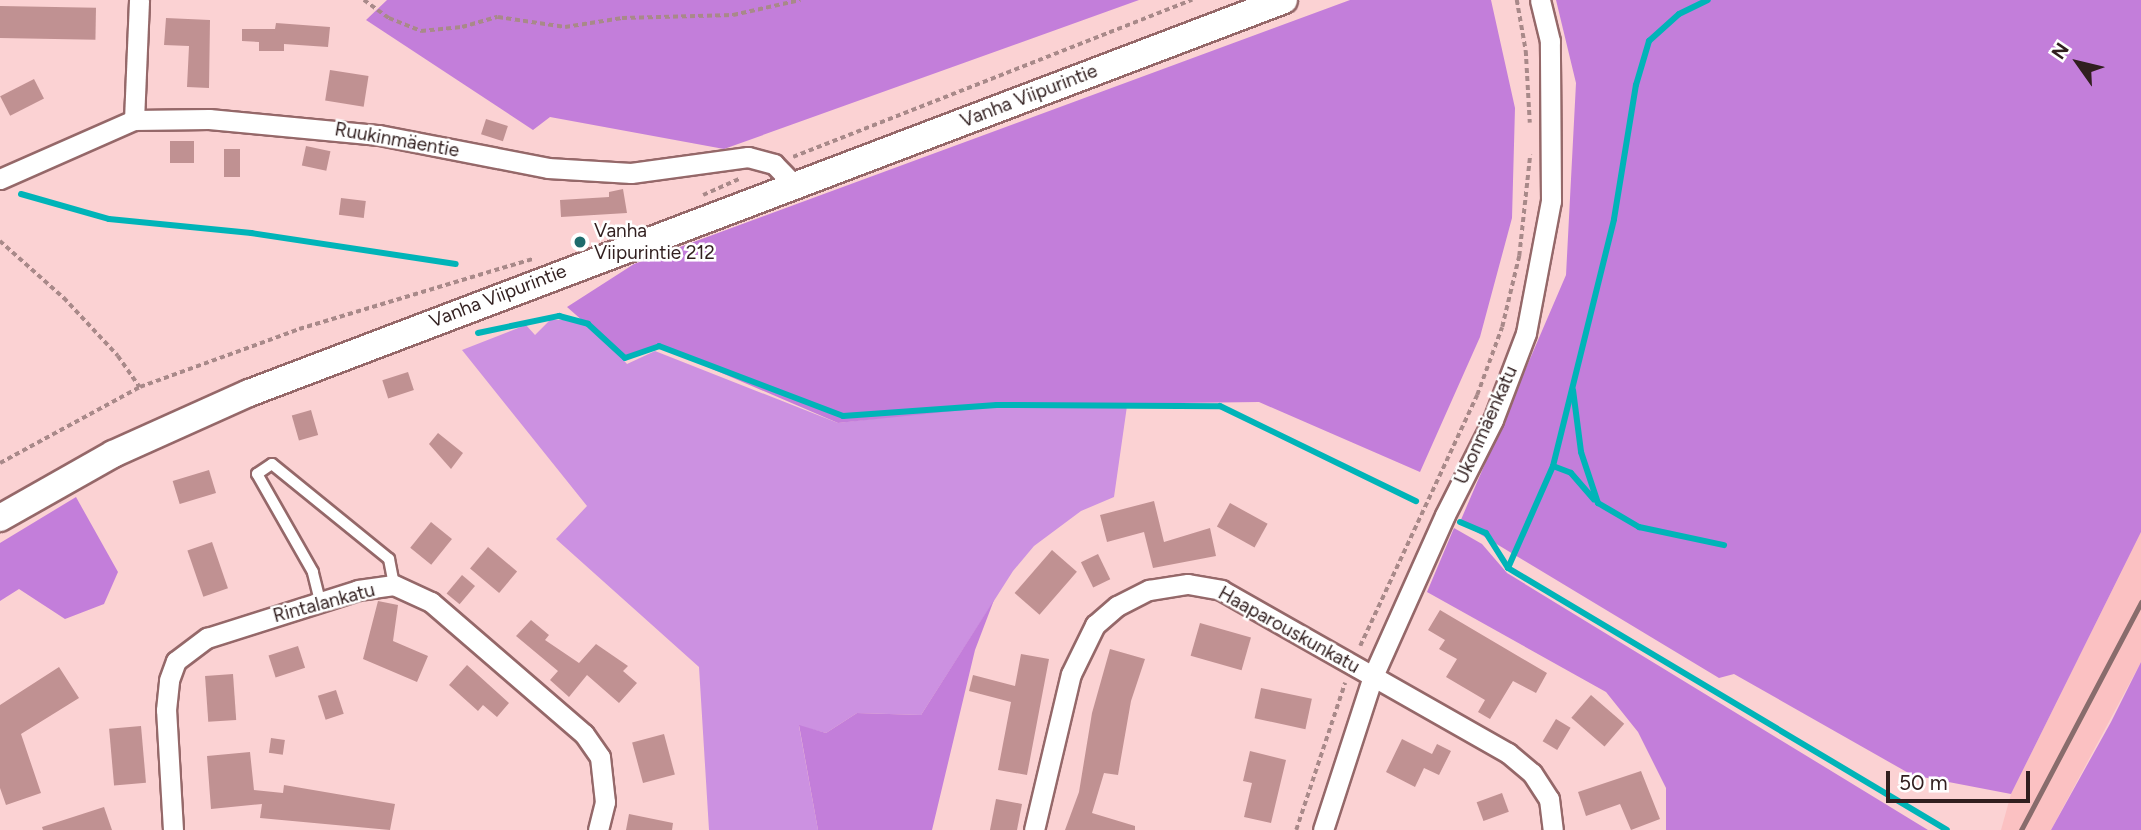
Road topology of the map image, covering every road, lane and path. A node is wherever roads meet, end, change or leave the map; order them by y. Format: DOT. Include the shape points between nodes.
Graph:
graph roads {
  1 [pos="139,0"];
  2 [pos="364,0"];
  3 [pos="800,0"];
  4 [pos="1192,0"];
  5 [pos="1284,0"];
  6 [pos="1517,0"];
  7 [pos="1540,0"];
  8 [pos="134,120"];
  9 [pos="1530,127"];
  10 [pos="1530,141"];
  11 [pos="774,164"];
  12 [pos="0,179"];
  13 [pos="794,185"];
  14 [pos="697,197"];
  15 [pos="0,241"];
  16 [pos="537,258"];
  17 [pos="140,387"];
  18 [pos="0,463"];
  19 [pos="0,518"];
  20 [pos="394,586"];
  21 [pos="320,601"];
  22 [pos="1352,663"];
  23 [pos="1373,676"];
  24 [pos="173,830"];
  25 [pos="598,830"];
  26 [pos="1034,830"];
  27 [pos="1296,830"];
  28 [pos="1323,830"];
  29 [pos="1553,830"];
  1 -- 8 [label="street"];
  2 -- 3 [label="path" via="389,18 421,31 498,17 565,27 622,18 733,15"];
  4 -- 11 [label="path"];
  5 -- 13 [label="street, Vanha Viipurintie"];
  6 -- 9 [label="path" via="1526,51"];
  7 -- 23 [label="street, Ukonmäenkatu" via="1550,41 1551,201 1525,333 1493,420 1445,514"];
  8 -- 11 [label="street, Ruukinmäentie" via="299,124 548,168 631,173 748,157"];
  8 -- 12 [label="street, Ruukinmäentie"];
  10 -- 22 [label="path" via="1530,183 1502,327 1477,395"];
  11 -- 13 [label="street"];
  11 -- 14 [label="path"];
  13 -- 19 [label="street, Vanha Viipurintie" via="249,393 113,454"];
  15 -- 17 [label="path" via="64,298"];
  16 -- 17 [label="path" via="299,329"];
  17 -- 18 [label="path"];
  20 -- 21 [label="street, Rintalankatu"];
  20 -- 21 [label="lane" via="389,559 272,464 257,474 313,572"];
  20 -- 25 [label="street, Rintalankatu" via="431,602 584,734 600,757 605,802"];
  21 -- 24 [label="street, Rintalankatu" via="206,638 176,661 166,710 175,798"];
  22 -- 23 [label="street, Haaparouskunkatu"];
  22 -- 26 [label="street, Haaparouskunkatu" via="1222,590 1188,584 1162,588 1117,606 1095,625 1071,674"];
  22 -- 27 [label="path"];
  23 -- 28 [label="street, Ukonmäenkatu"];
  23 -- 29 [label="street, Haaparouskunkatu" via="1508,753 1532,773 1549,799"];
}
